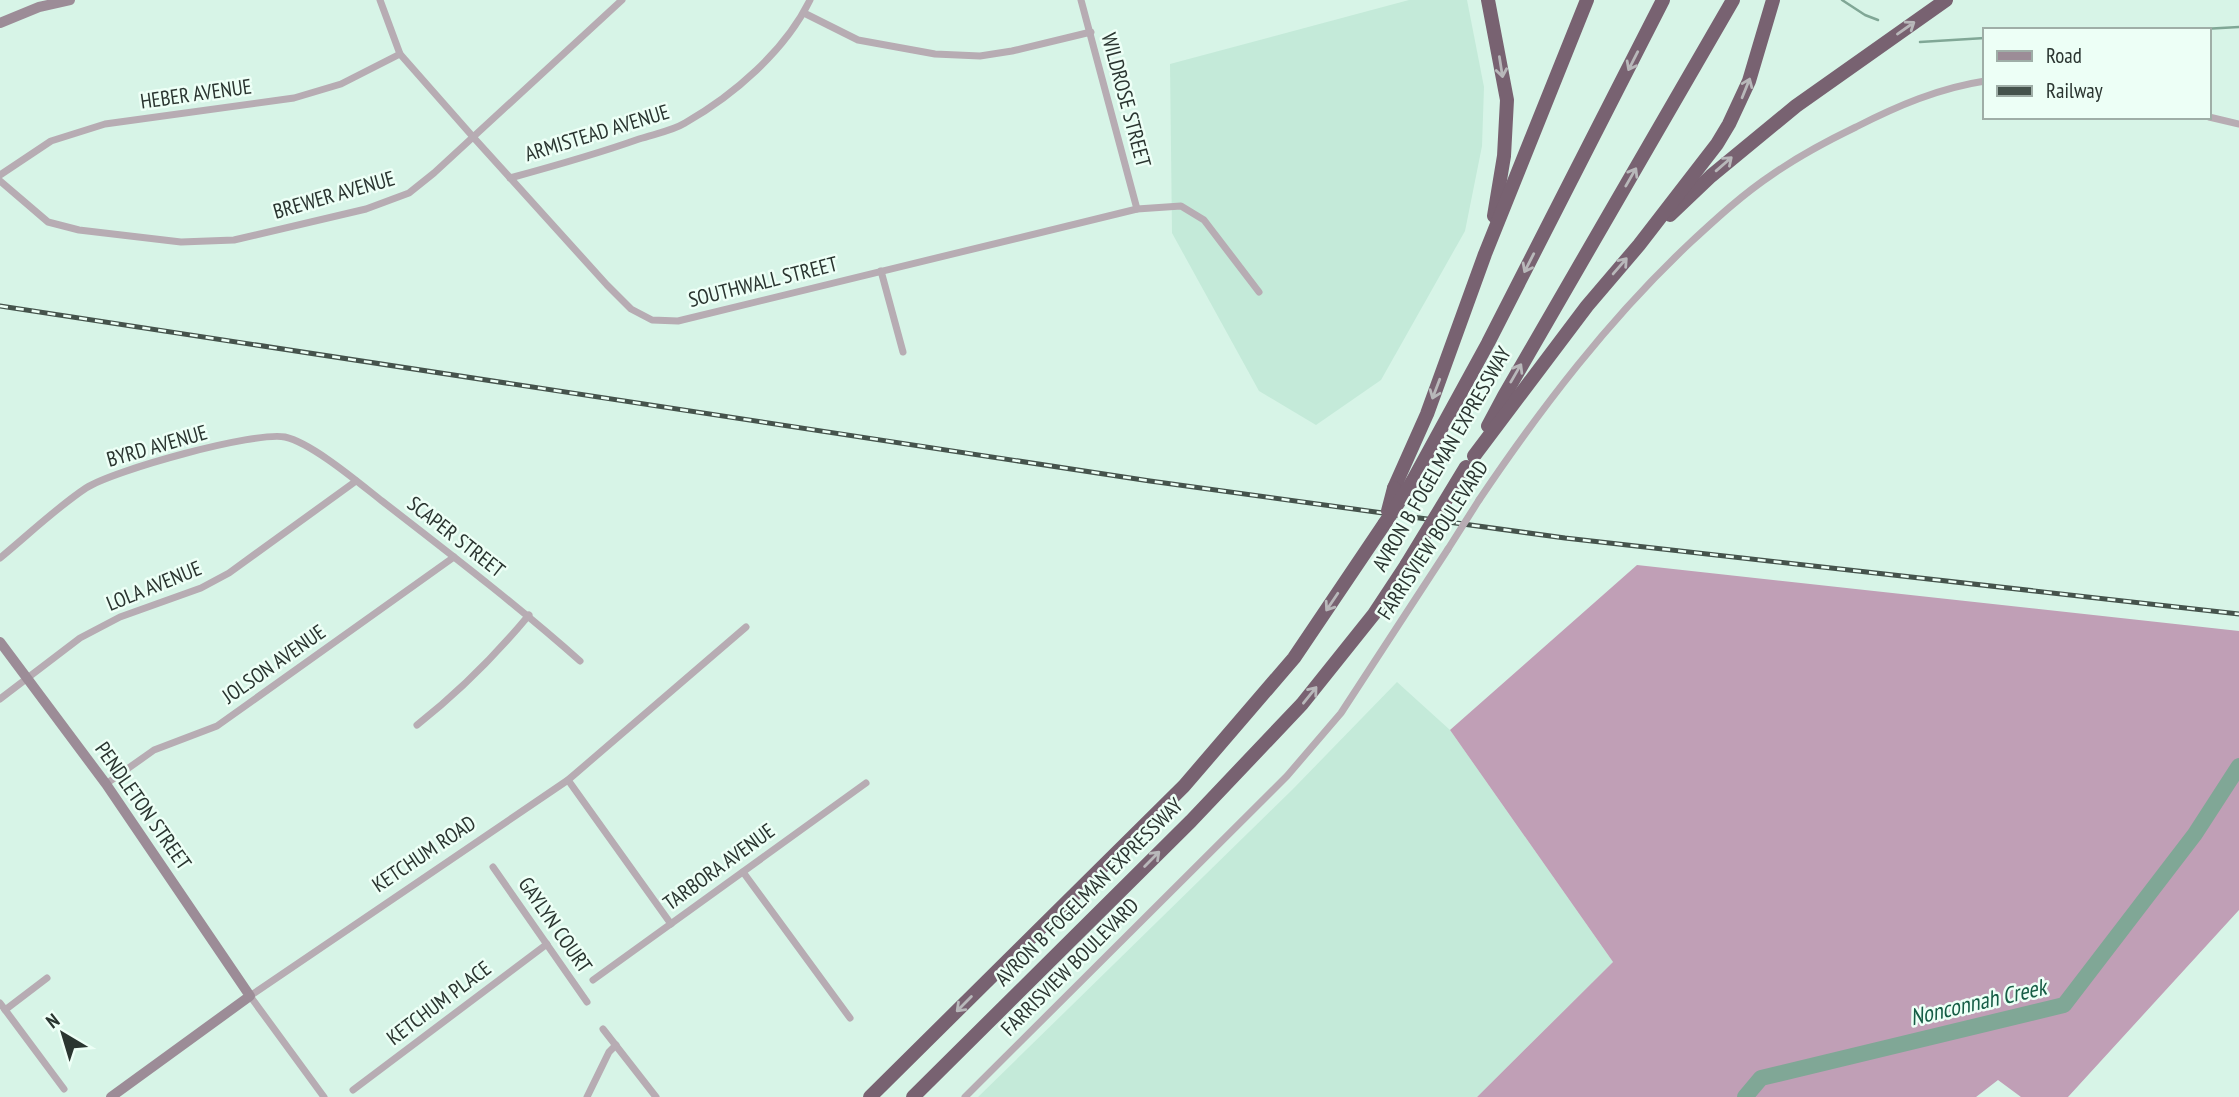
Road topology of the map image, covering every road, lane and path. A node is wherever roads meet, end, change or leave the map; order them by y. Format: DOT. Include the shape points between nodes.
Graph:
graph roads {
  1 [pos="70,0"];
  2 [pos="380,0"];
  3 [pos="622,0"];
  4 [pos="810,0"];
  5 [pos="1081,0"];
  6 [pos="1488,0"];
  7 [pos="1578,0"];
  8 [pos="1587,0"];
  9 [pos="1663,0"];
  10 [pos="1733,0"];
  11 [pos="1773,0"];
  12 [pos="1946,0"];
  13 [pos="804,13"];
  14 [pos="0,23"];
  15 [pos="1091,32"];
  16 [pos="401,54"];
  17 [pos="1983,81"];
  18 [pos="2211,117"];
  19 [pos="2239,124"];
  20 [pos="474,138"];
  21 [pos="1521,165"];
  22 [pos="0,175"];
  23 [pos="510,178"];
  24 [pos="0,181"];
  25 [pos="1137,209"];
  26 [pos="1639,245"];
  27 [pos="1485,254"];
  28 [pos="881,271"];
  29 [pos="1259,292"];
  30 [pos="902,352"];
  31 [pos="306,446"];
  32 [pos="1470,461"];
  33 [pos="356,481"];
  34 [pos="1385,523"];
  35 [pos="454,557"];
  36 [pos="0,558"];
  37 [pos="529,615"];
  38 [pos="746,627"];
  39 [pos="0,642"];
  40 [pos="580,661"];
  41 [pos="26,677"];
  42 [pos="0,699"];
  43 [pos="418,725"];
  44 [pos="568,780"];
  45 [pos="866,783"];
  46 [pos="106,784"];
  47 [pos="494,867"];
  48 [pos="743,872"];
  49 [pos="671,924"];
  50 [pos="547,944"];
  51 [pos="47,978"];
  52 [pos="593,980"];
  53 [pos="250,996"];
  54 [pos="587,1002"];
  55 [pos="2,1007"];
  56 [pos="850,1018"];
  57 [pos="603,1029"];
  58 [pos="616,1045"];
  59 [pos="64,1089"];
  60 [pos="353,1090"];
  61 [pos="111,1097"];
  62 [pos="324,1097"];
  63 [pos="587,1097"];
  64 [pos="656,1097"];
  65 [pos="870,1097"];
  66 [pos="913,1097"];
  67 [pos="965,1097"];
  1 -- 14 [label="main road"];
  2 -- 16 [label="street, SOUTHWALL STREET"];
  3 -- 20 [label="street, BREWER AVENUE"];
  4 -- 13 [label="street, ARMISTEAD AVENUE"];
  5 -- 15 [label="street, WILDROSE STREET"];
  6 -- 27 [label="highway, one-way" via="1507,100 1507,127"];
  7 -- 21 [label="highway"];
  8 -- 21 [label="highway"];
  9 -- 34 [label="highway, AVRON B FOGELMAN EXPRESSWAY, one-way, bridge" via="1494,331"];
  32 -- 10 [label="highway, AVRON B FOGELMAN EXPRESSWAY, one-way"];
  26 -- 11 [label="highway, one-way" via="1729,124 1749,81"];
  26 -- 12 [label="highway, one-way" via="1765,130"];
  13 -- 15 [label="street" via="858,40 935,54 980,56"];
  13 -- 23 [label="street, ARMISTEAD AVENUE" via="769,57 735,88 683,124"];
  15 -- 25 [label="street, WILDROSE STREET"];
  16 -- 20 [label="street, SOUTHWALL STREET"];
  16 -- 22 [label="street, HEBER AVENUE" via="341,84 294,99 105,124 51,141"];
  17 -- 67 [label="street, FARRISVIEW BOULEVARD, bridge" via="1937,91 1883,113 1798,158 1732,205 1679,254 1598,340 1546,404 1340,713 1287,776"];
  18 -- 19 [label="street"];
  20 -- 23 [label="street, SOUTHWALL STREET"];
  20 -- 24 [label="street, BREWER AVENUE" via="409,193 366,209 234,240 181,242 79,230 48,222"];
  21 -- 27 [label="highway"];
  23 -- 28 [label="street, SOUTHWALL STREET" via="631,309 652,320 678,321"];
  25 -- 28 [label="street, SOUTHWALL STREET"];
  25 -- 29 [label="street, SOUTHWALL STREET" via="1181,206 1204,220"];
  32 -- 26 [label="highway, one-way"];
  27 -- 34 [label="highway, one-way, bridge" via="1427,414 1394,488"];
  28 -- 30 [label="street"];
  31 -- 33 [label="street, SCAPER STREET"];
  31 -- 36 [label="street, BYRD AVENUE" via="284,437 254,438 116,474 87,487"];
  66 -- 32 [label="highway, AVRON B FOGELMAN EXPRESSWAY, one-way, bridge" via="1302,704 1374,614"];
  33 -- 35 [label="street, SCAPER STREET"];
  33 -- 41 [label="street, LOLA AVENUE" via="229,573 120,617 80,638"];
  34 -- 65 [label="highway, AVRON B FOGELMAN EXPRESSWAY, one-way" via="1294,658 1184,786"];
  35 -- 37 [label="street, SCAPER STREET"];
  35 -- 46 [label="street, JOLSON AVENUE" via="217,726 154,750"];
  37 -- 40 [label="street, SCAPER STREET"];
  37 -- 43 [label="street" via="453,697"];
  38 -- 44 [label="street, KETCHUM ROAD"];
  39 -- 41 [label="main road, PENDLETON STREET"];
  41 -- 42 [label="street, LOLA AVENUE"];
  41 -- 46 [label="main road, PENDLETON STREET"];
  44 -- 49 [label="street"];
  44 -- 53 [label="street, KETCHUM ROAD"];
  45 -- 48 [label="street, TARBORA AVENUE"];
  46 -- 53 [label="main road, PENDLETON STREET"];
  47 -- 50 [label="street, GAYLYN COURT"];
  48 -- 49 [label="street, TARBORA AVENUE"];
  48 -- 56 [label="street"];
  49 -- 52 [label="street, TARBORA AVENUE"];
  50 -- 54 [label="street, GAYLYN COURT"];
  50 -- 60 [label="street, KETCHUM PLACE"];
  51 -- 55 [label="street"];
  53 -- 61 [label="main road, KETCHUM ROAD"];
  53 -- 62 [label="street"];
  55 -- 59 [label="street"];
  57 -- 58 [label="street"];
  58 -- 63 [label="street"];
  58 -- 64 [label="street"];
}
